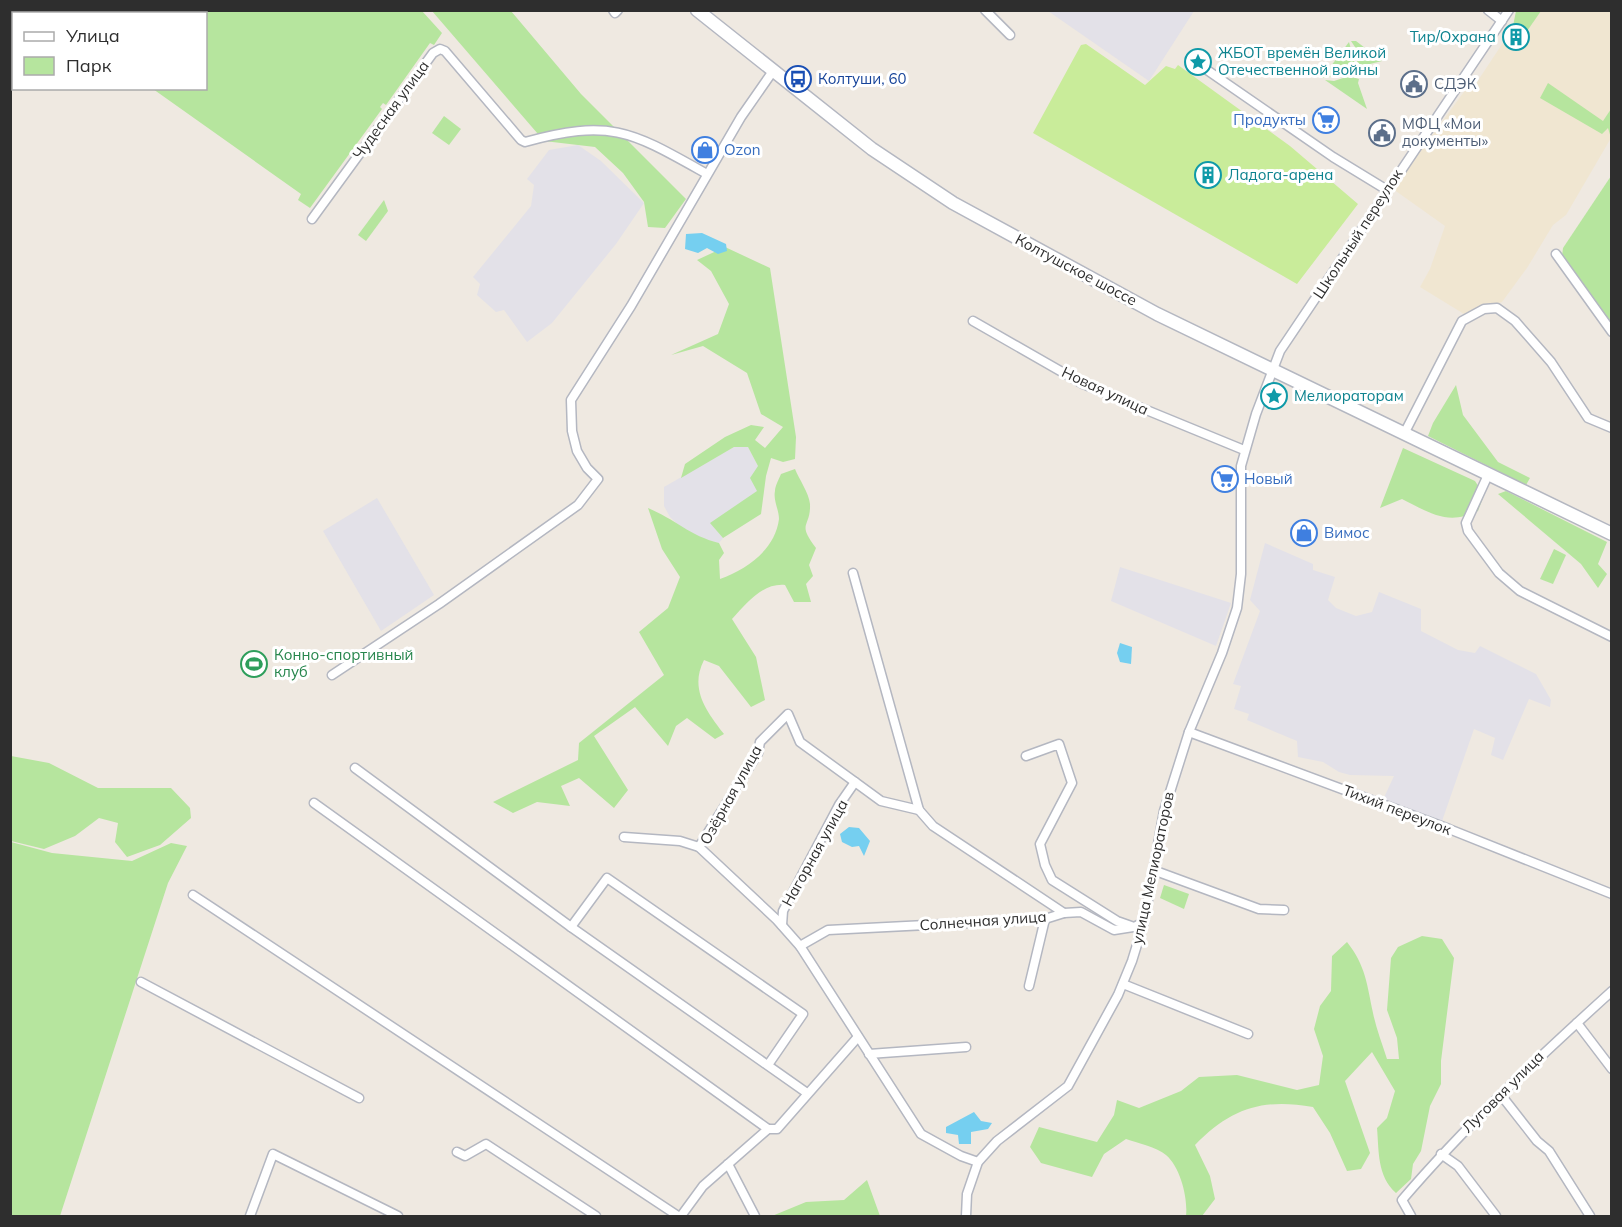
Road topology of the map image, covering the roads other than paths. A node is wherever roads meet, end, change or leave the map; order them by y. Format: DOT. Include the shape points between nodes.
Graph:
graph roads {
  1 [pos="613,10"];
  2 [pos="618,10"];
  3 [pos="697,10"];
  4 [pos="986,10"];
  5 [pos="1488,10"];
  6 [pos="1509,10"];
  7 [pos="1502,21"];
  8 [pos="1010,35"];
  9 [pos="1207,70"];
  10 [pos="773,71"];
  11 [pos="707,174"];
  12 [pos="1387,190"];
  13 [pos="312,219"];
  14 [pos="1556,254"];
  15 [pos="973,321"];
  16 [pos="1611,332"];
  17 [pos="1273,370"];
  18 [pos="1611,428"];
  19 [pos="1405,432"];
  20 [pos="1244,450"];
  21 [pos="1488,475"];
  22 [pos="1611,534"];
  23 [pos="852,573"];
  24 [pos="1611,637"];
  25 [pos="332,675"];
  26 [pos="1189,732"];
  27 [pos="1026,756"];
  28 [pos="355,768"];
  29 [pos="855,782"];
  30 [pos="314,803"];
  31 [pos="919,810"];
  32 [pos="624,837"];
  33 [pos="699,848"];
  34 [pos="1153,870"];
  35 [pos="1607,892"];
  36 [pos="194,895"];
  37 [pos="1284,910"];
  38 [pos="1064,913"];
  39 [pos="1046,919"];
  40 [pos="1144,922"];
  41 [pos="782,925"];
  42 [pos="571,927"];
  43 [pos="1134,927"];
  44 [pos="800,946"];
  45 [pos="141,982"];
  46 [pos="1123,984"];
  47 [pos="1029,986"];
  48 [pos="1611,991"];
  49 [pos="1577,1023"];
  50 [pos="1248,1034"];
  51 [pos="857,1038"];
  52 [pos="966,1047"];
  53 [pos="869,1054"];
  54 [pos="768,1065"];
  55 [pos="1611,1069"];
  56 [pos="807,1093"];
  57 [pos="1501,1095"];
  58 [pos="359,1098"];
  59 [pos="768,1129"];
  60 [pos="457,1152"];
  61 [pos="1441,1154"];
  62 [pos="978,1162"];
  63 [pos="728,1164"];
  64 [pos="250,1216"];
  65 [pos="398,1216"];
  66 [pos="596,1216"];
  67 [pos="679,1216"];
  68 [pos="754,1216"];
  69 [pos="966,1216"];
  70 [pos="1411,1216"];
  71 [pos="1496,1216"];
  72 [pos="1590,1216"];
  1 -- 2 [label="street"];
  3 -- 10 [label="main road, Колтушское шоссе"];
  4 -- 8 [label="street"];
  5 -- 7 [label="street"];
  6 -- 7 [label="street, Школьный переулок"];
  7 -- 12 [label="street, Школьный переулок"];
  9 -- 12 [label="street"];
  10 -- 11 [label="street"];
  10 -- 17 [label="main road, Колтушское шоссе" via="935,193 1101,285"];
  11 -- 13 [label="street, Чудесная улица" via="640,138 619,132 581,129 525,142 446,51 440,50 433,53"];
  11 -- 25 [label="street" via="571,400 577,452 598,479 570,511"];
  12 -- 17 [label="street, Школьный переулок" via="1280,351"];
  14 -- 16 [label="street"];
  15 -- 20 [label="street, Новая улица" via="1083,384"];
  17 -- 19 [label="main road, Колтушское шоссе"];
  17 -- 20 [label="street, улица Мелиораторов"];
  18 -- 19 [label="street" via="1588,418 1551,362 1515,321 1497,308 1484,309 1462,321"];
  19 -- 21 [label="main road, Колтушское шоссе"];
  20 -- 26 [label="street, улица Мелиораторов" via="1239,494 1240,591 1222,653"];
  21 -- 22 [label="main road, Колтушское шоссе"];
  21 -- 24 [label="street" via="1466,523 1498,573 1526,594"];
  23 -- 31 [label="street"];
  26 -- 34 [label="street, улица Мелиораторов" via="1164,811"];
  26 -- 35 [label="street, Тихий переулок"];
  27 -- 43 [label="street" via="1059,744 1072,783 1040,844 1052,880 1117,921"];
  28 -- 42 [label="street"];
  29 -- 31 [label="street, Нагорная улица" via="881,801"];
  29 -- 33 [label="street, Озёрная улица" via="800,742 788,714 760,742 758,753"];
  29 -- 41 [label="street, Нагорная улица" via="783,911"];
  30 -- 59 [label="street"];
  31 -- 38 [label="street, Солнечная улица" via="933,826"];
  32 -- 33 [label="street" via="680,841"];
  33 -- 41 [label="street, Озёрная улица"];
  34 -- 37 [label="street" via="1259,909"];
  34 -- 40 [label="street, улица Мелиораторов"];
  36 -- 67 [label="street"];
  38 -- 39 [label="street, Солнечная улица"];
  38 -- 43 [label="street" via="1081,912 1114,930"];
  39 -- 44 [label="street, Солнечная улица" via="828,930"];
  39 -- 47 [label="street"];
  40 -- 43 [label="street"];
  40 -- 46 [label="street, улица Мелиораторов"];
  41 -- 44 [label="street, Озёрная улица"];
  42 -- 54 [label="street"];
  42 -- 54 [label="street" via="607,878 803,1014"];
  44 -- 51 [label="street, Озёрная улица"];
  45 -- 58 [label="street"];
  46 -- 50 [label="street"];
  46 -- 62 [label="street, улица Мелиораторов" via="1068,1086 997,1141"];
  48 -- 49 [label="street, Луговая улица"];
  49 -- 55 [label="street"];
  49 -- 57 [label="street, Луговая улица"];
  51 -- 53 [label="street, Озёрная улица"];
  51 -- 56 [label="street"];
  52 -- 53 [label="street"];
  53 -- 62 [label="street, Озёрная улица" via="921,1134"];
  54 -- 56 [label="street"];
  56 -- 59 [label="street" via="777,1129"];
  57 -- 61 [label="street, Луговая улица"];
  57 -- 72 [label="street" via="1537,1142 1549,1151"];
  59 -- 63 [label="street"];
  60 -- 66 [label="street" via="465,1156 486,1144"];
  61 -- 70 [label="street, Луговая улица" via="1402,1200"];
  61 -- 71 [label="street" via="1458,1166"];
  62 -- 69 [label="street, улица Мелиораторов" via="967,1194"];
  63 -- 67 [label="street" via="702,1186"];
  63 -- 68 [label="street"];
  64 -- 65 [label="street" via="273,1154"];
}
